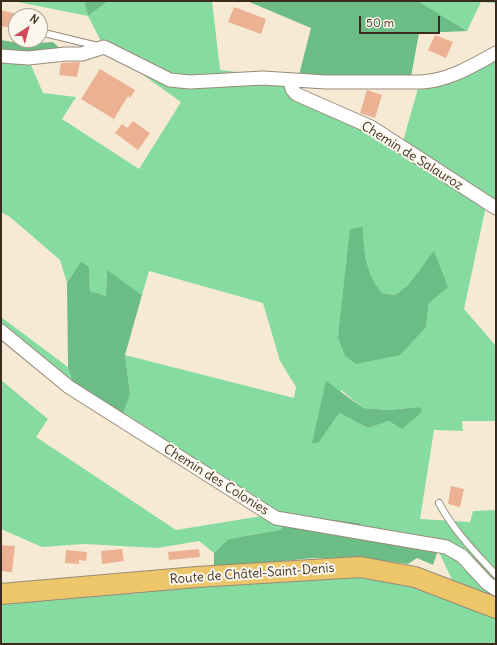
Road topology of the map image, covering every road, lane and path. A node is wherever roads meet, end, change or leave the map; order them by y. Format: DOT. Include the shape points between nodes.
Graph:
graph roads {
  1 [pos="48,34"];
  2 [pos="104,47"];
  3 [pos="496,53"];
  4 [pos="1,56"];
  5 [pos="290,81"];
  6 [pos="496,208"];
  7 [pos="1,331"];
  8 [pos="439,503"];
  9 [pos="496,575"];
  10 [pos="1,586"];
  11 [pos="496,589"];
  12 [pos="22,592"];
  13 [pos="1,594"];
  14 [pos="496,608"];
  1 -- 2 [label="lane"];
  2 -- 4 [label="street" via="82,54 28,58"];
  2 -- 5 [label="street" via="170,80 190,82 263,78"];
  3 -- 5 [label="street" via="453,76 435,81"];
  5 -- 6 [label="street, Chemin de Salauroz" via="296,94 371,128"];
  7 -- 11 [label="street, Chemin des Colonies" via="69,387 276,518 446,547 462,556"];
  8 -- 9 [label="lane" via="463,539"];
  10 -- 12 [label="lane"];
  12 -- 13 [label="main road, Route de Châtel-Saint-Denis"];
  12 -- 14 [label="main road, Route de Châtel-Saint-Denis" via="360,566 415,577"];
}
